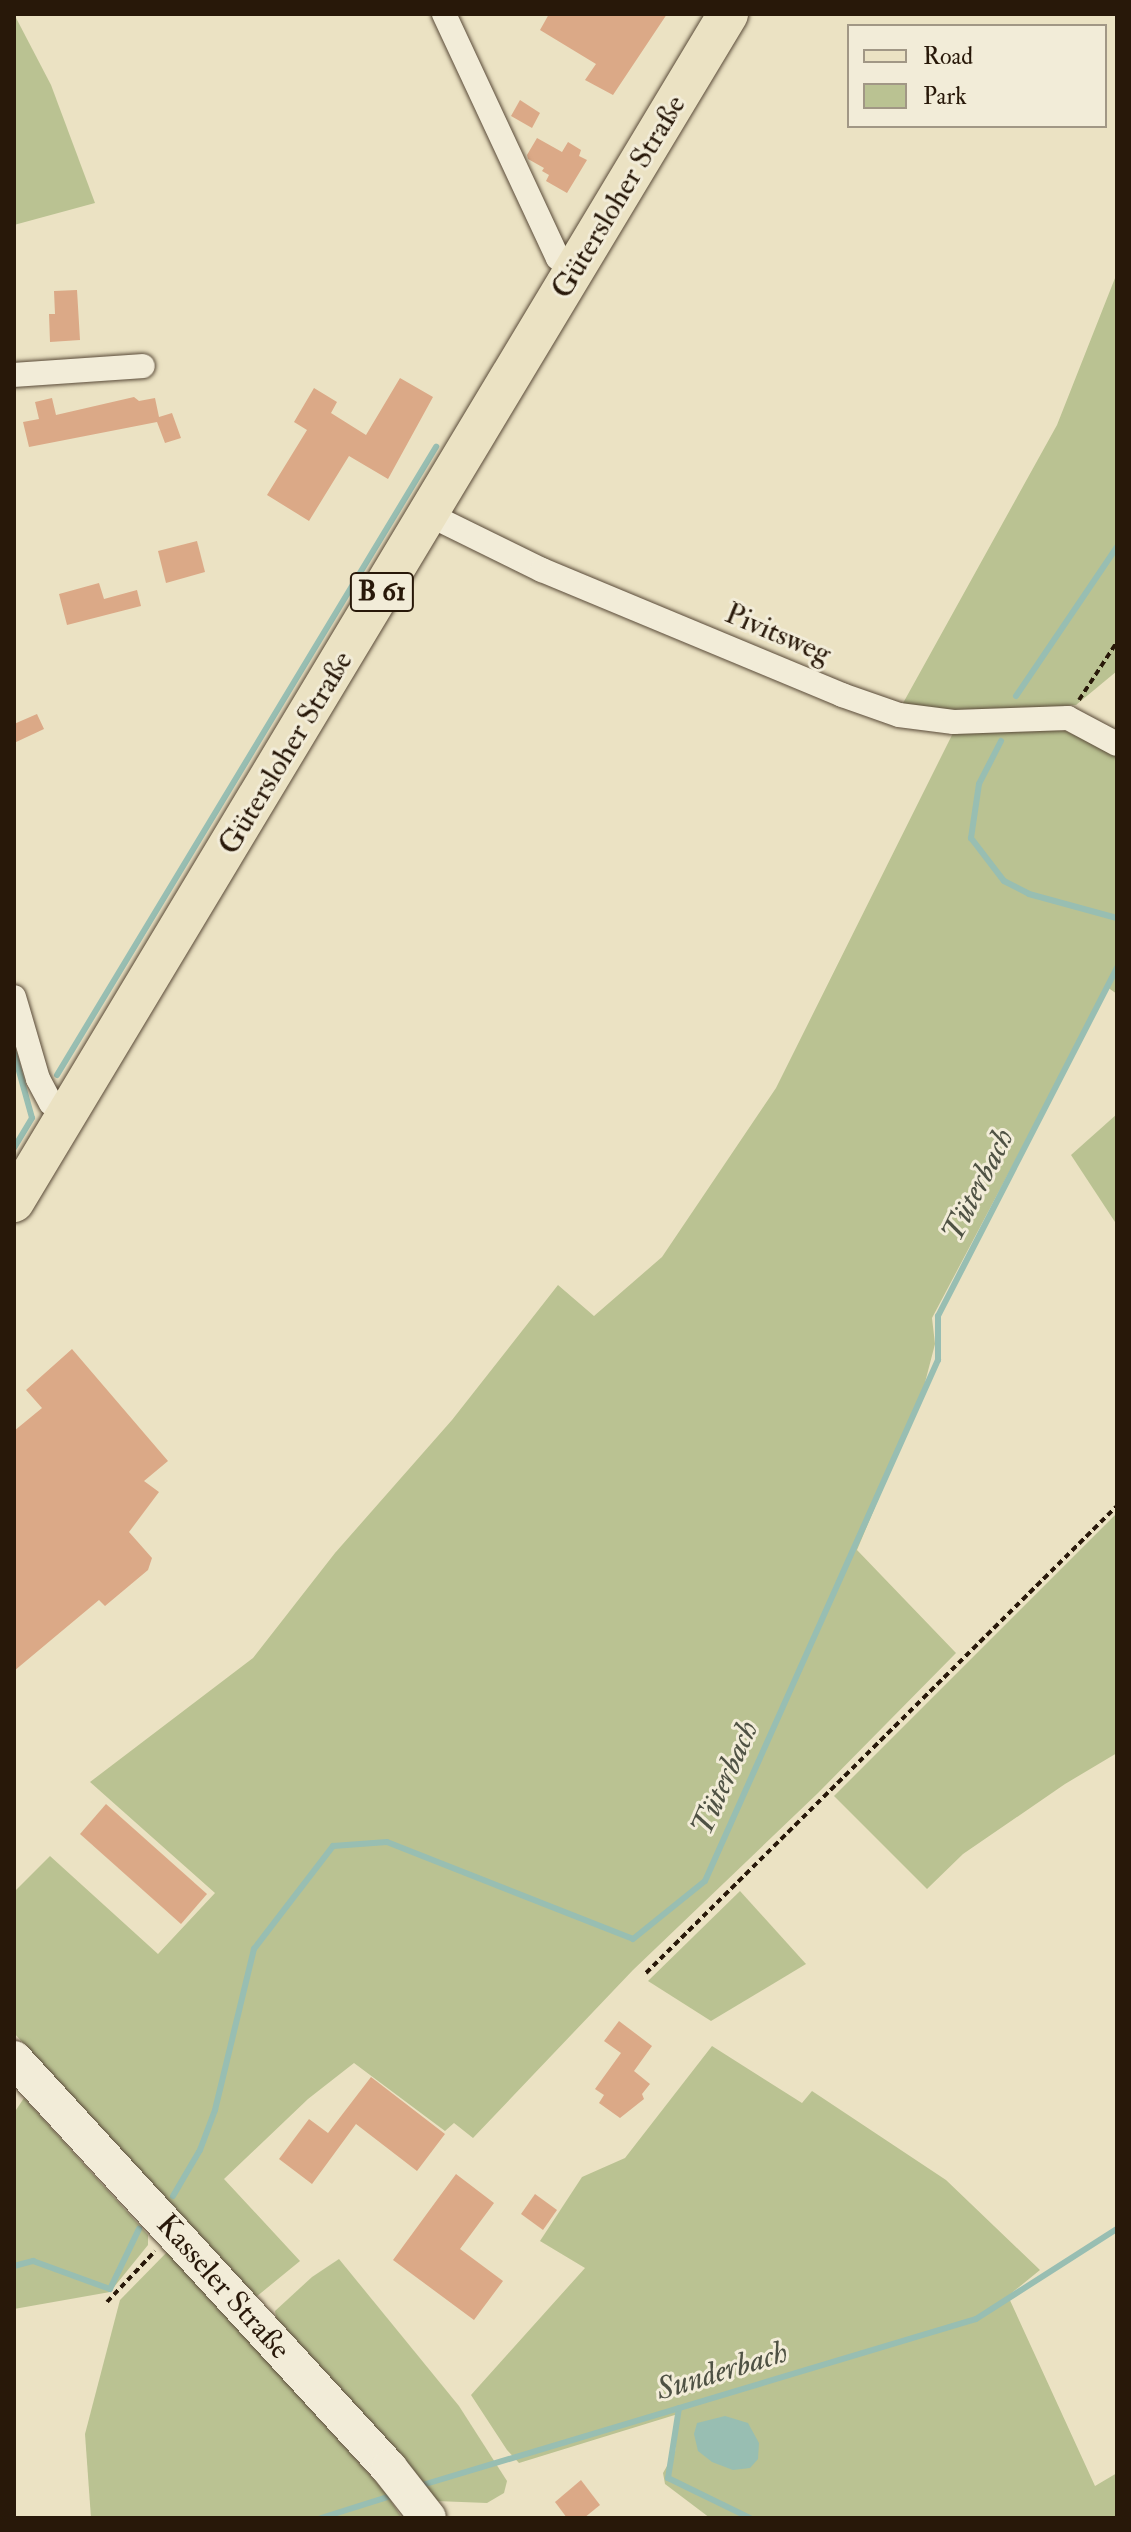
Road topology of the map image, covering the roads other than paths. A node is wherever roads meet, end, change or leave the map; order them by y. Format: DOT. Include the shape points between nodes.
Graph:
graph roads {
  1 [pos="444,14"];
  2 [pos="728,14"];
  3 [pos="575,272"];
  4 [pos="143,366"];
  5 [pos="14,375"];
  6 [pos="428,514"];
  7 [pos="1117,744"];
  8 [pos="14,997"];
  9 [pos="66,1113"];
  10 [pos="14,1202"];
  11 [pos="14,2059"];
  12 [pos="427,2516"];
  1 -- 3 [label="street" via="558,258"];
  2 -- 3 [label="main road, Gütersloher Straße / B 61"];
  3 -- 6 [label="main road, Gütersloher Straße / B 61"];
  4 -- 5 [label="street"];
  6 -- 7 [label="street, Pivitsweg" via="542,570 899,715 954,722 1068,718"];
  6 -- 9 [label="main road, Gütersloher Straße / B 61"];
  8 -- 9 [label="street" via="38,1079 51,1103"];
  9 -- 10 [label="main road, Gütersloher Straße / B 61"];
  11 -- 12 [label="street, Kasseler Straße"];
}
